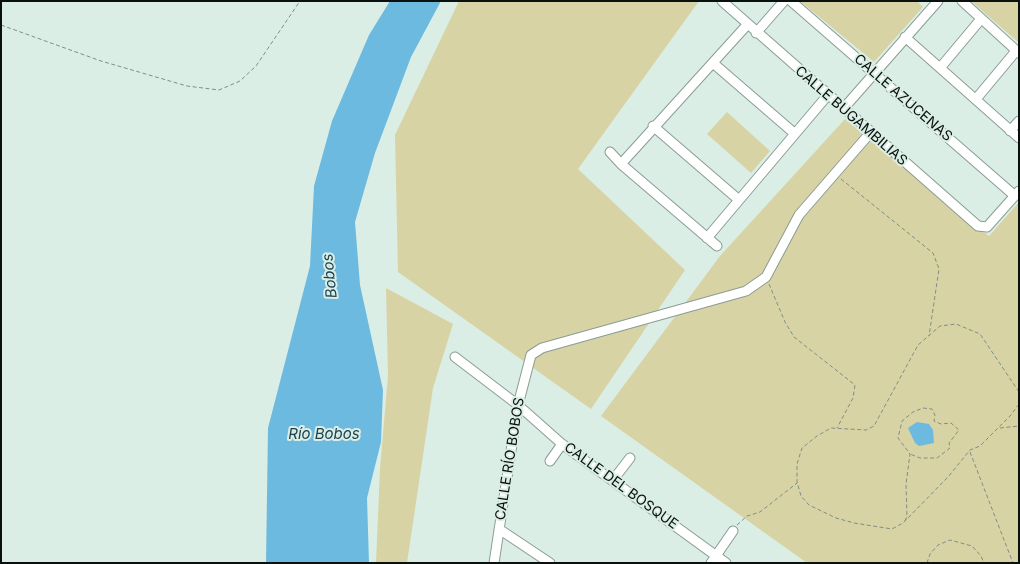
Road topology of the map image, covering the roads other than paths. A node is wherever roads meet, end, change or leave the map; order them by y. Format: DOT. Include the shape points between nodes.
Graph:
graph roads {
  1 [pos="722,1"];
  2 [pos="784,1"];
  3 [pos="791,1"];
  4 [pos="938,1"];
  5 [pos="962,1"];
  6 [pos="982,19"];
  7 [pos="747,25"];
  8 [pos="756,33"];
  9 [pos="906,37"];
  10 [pos="1018,52"];
  11 [pos="713,63"];
  12 [pos="940,68"];
  13 [pos="874,73"];
  14 [pos="827,96"];
  15 [pos="976,99"];
  16 [pos="843,109"];
  17 [pos="1019,121"];
  18 [pos="653,126"];
  19 [pos="1010,131"];
  20 [pos="871,132"];
  21 [pos="794,133"];
  22 [pos="1019,138"];
  23 [pos="610,152"];
  24 [pos="620,164"];
  25 [pos="1017,194"];
  26 [pos="739,200"];
  27 [pos="707,238"];
  28 [pos="717,246"];
  29 [pos="455,357"];
  30 [pos="518,405"];
  31 [pos="562,444"];
  32 [pos="630,458"];
  33 [pos="550,461"];
  34 [pos="613,480"];
  35 [pos="499,529"];
  36 [pos="733,531"];
  37 [pos="714,559"];
  38 [pos="494,563"];
  39 [pos="550,563"];
  40 [pos="726,563"];
  1 -- 7 [label="street, CALLE BUGAMBILIAS"];
  2 -- 8 [label="street"];
  3 -- 13 [label="street, CALLE AZUCENAS"];
  4 -- 9 [label="street"];
  5 -- 6 [label="street"];
  6 -- 10 [label="street"];
  6 -- 12 [label="street"];
  7 -- 8 [label="street, CALLE BUGAMBILIAS"];
  7 -- 11 [label="street"];
  8 -- 14 [label="street, CALLE BUGAMBILIAS"];
  9 -- 12 [label="street"];
  9 -- 13 [label="street"];
  10 -- 15 [label="street"];
  11 -- 18 [label="street"];
  11 -- 21 [label="street"];
  12 -- 15 [label="street"];
  13 -- 16 [label="street"];
  13 -- 25 [label="street, CALLE AZUCENAS"];
  14 -- 16 [label="street, CALLE BUGAMBILIAS"];
  14 -- 21 [label="street"];
  15 -- 19 [label="street"];
  16 -- 20 [label="street, CALLE BUGAMBILIAS"];
  17 -- 19 [label="street"];
  18 -- 24 [label="street"];
  18 -- 26 [label="street"];
  19 -- 22 [label="street"];
  20 -- 25 [label="street, CALLE BUGAMBILIAS" via="982,228 987,227"];
  20 -- 30 [label="street, CALLE RÍO BOBOS" via="799,215 766,277 746,291 542,348 531,355"];
  21 -- 26 [label="street"];
  23 -- 24 [label="street"];
  24 -- 27 [label="street"];
  26 -- 27 [label="street"];
  27 -- 28 [label="street"];
  29 -- 30 [label="street, CALLE DEL BOSQUE"];
  30 -- 31 [label="street, CALLE DEL BOSQUE"];
  30 -- 35 [label="street, CALLE RÍO BOBOS"];
  31 -- 33 [label="street"];
  31 -- 34 [label="street, CALLE DEL BOSQUE"];
  32 -- 34 [label="street"];
  34 -- 37 [label="street, CALLE DEL BOSQUE"];
  35 -- 38 [label="street, CALLE RÍO BOBOS"];
  35 -- 39 [label="street"];
  36 -- 37 [label="street"];
  37 -- 40 [label="street, CALLE DEL BOSQUE"];
}
